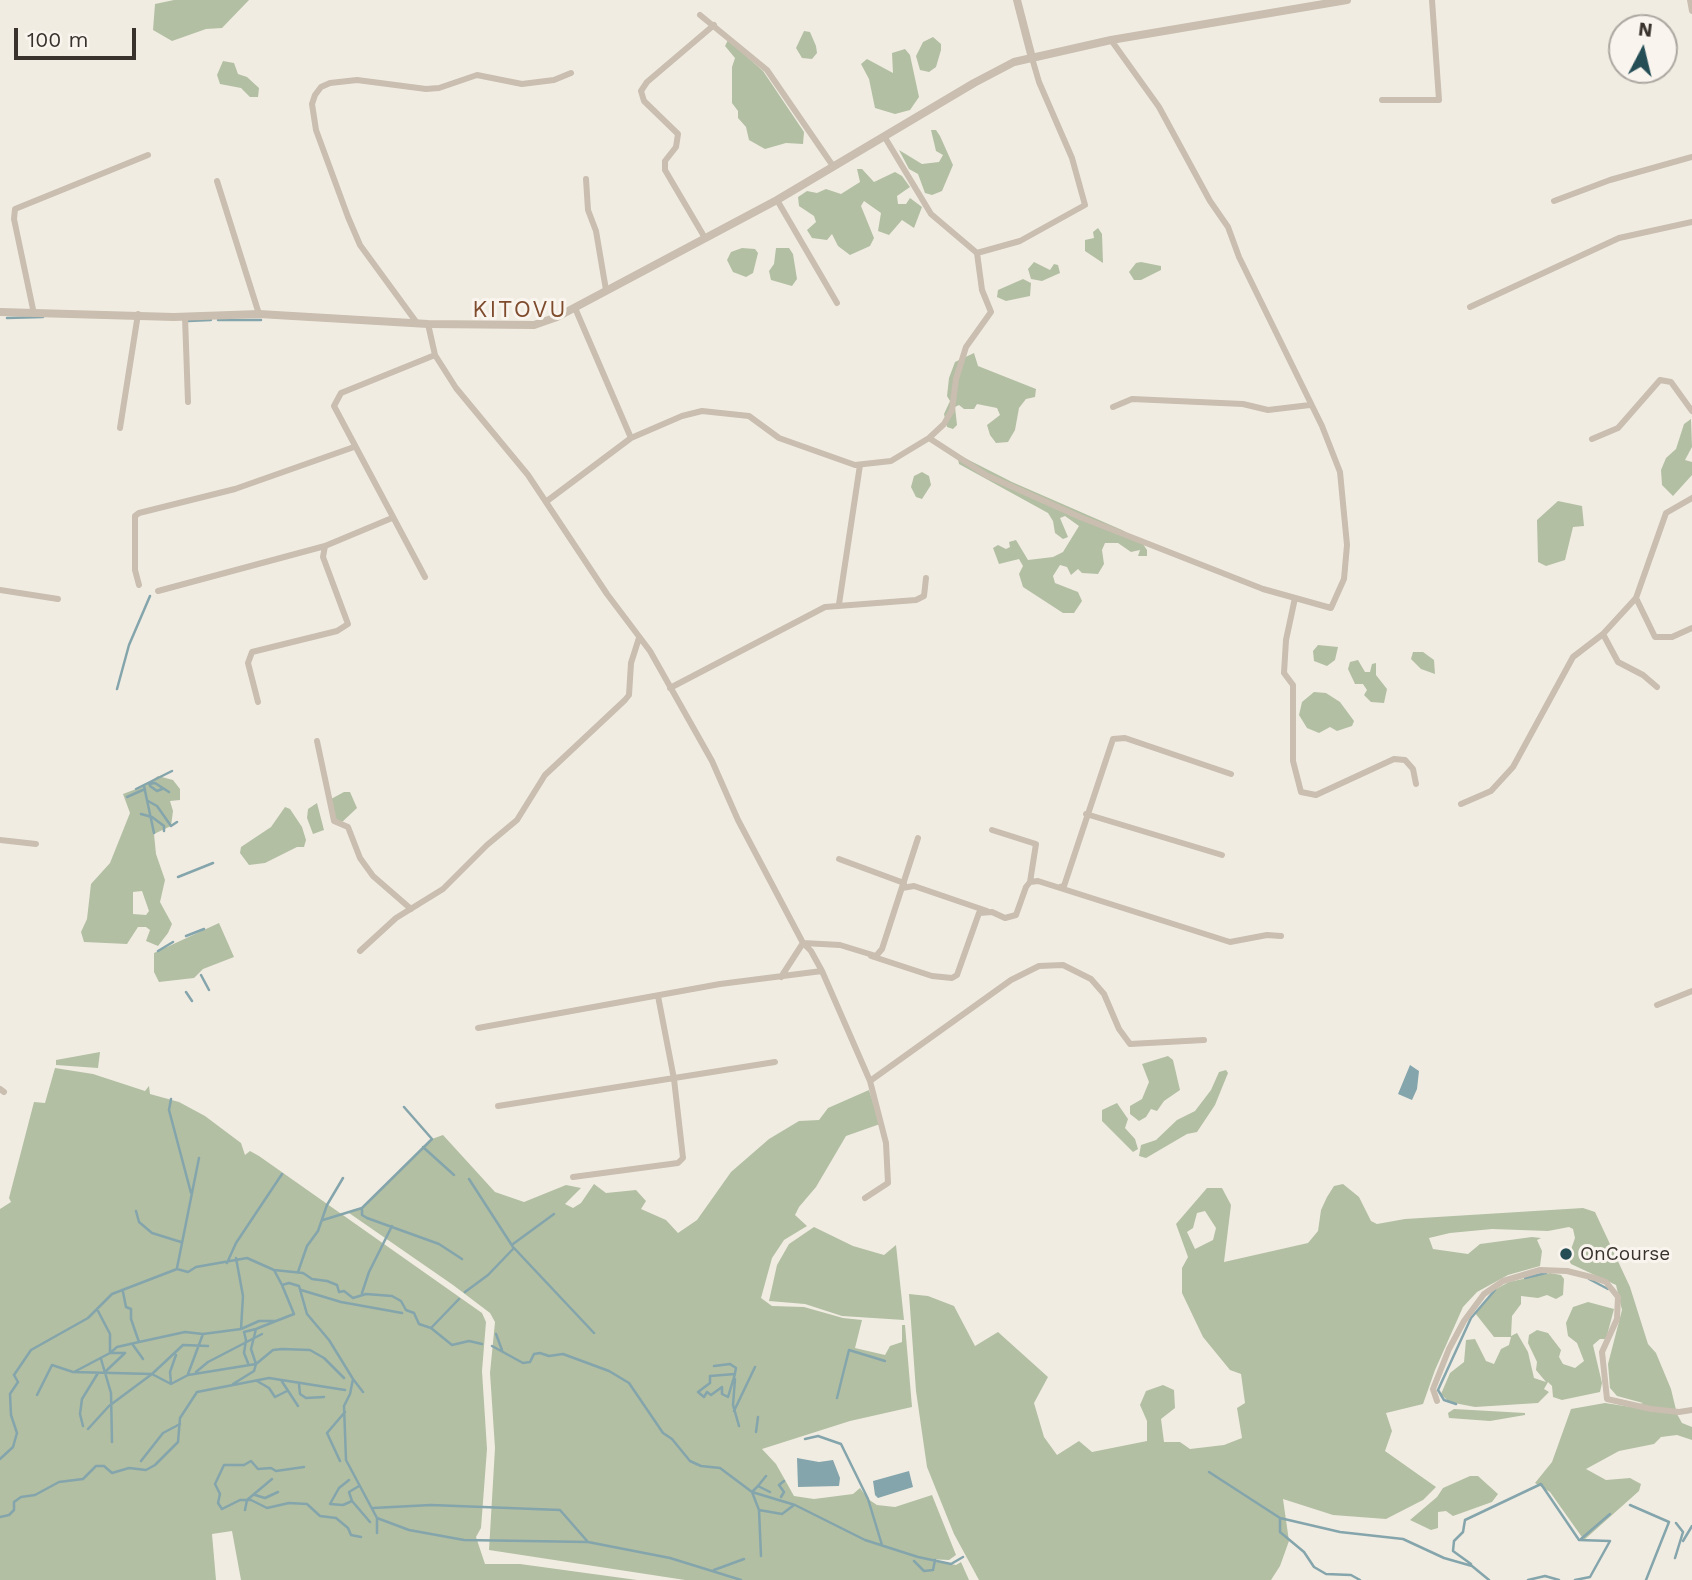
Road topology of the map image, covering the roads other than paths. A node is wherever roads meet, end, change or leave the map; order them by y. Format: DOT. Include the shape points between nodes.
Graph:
graph roads {
  1 [pos="1017,0"];
  2 [pos="1290,0"];
  3 [pos="1347,0"];
  4 [pos="1432,0"];
  5 [pos="1690,0"];
  6 [pos="1291,10"];
  7 [pos="1692,11"];
  8 [pos="700,15"];
  9 [pos="714,25"];
  10 [pos="1111,40"];
  11 [pos="1032,58"];
  12 [pos="571,74"];
  13 [pos="1382,100"];
  14 [pos="884,136"];
  15 [pos="148,155"];
  16 [pos="1692,157"];
  17 [pos="833,166"];
  18 [pos="586,179"];
  19 [pos="217,181"];
  20 [pos="777,200"];
  21 [pos="1554,201"];
  22 [pos="1692,222"];
  23 [pos="705,237"];
  24 [pos="977,253"];
  25 [pos="606,290"];
  26 [pos="837,303"];
  27 [pos="1470,307"];
  28 [pos="575,308"];
  29 [pos="0,312"];
  30 [pos="34,314"];
  31 [pos="138,314"];
  32 [pos="259,314"];
  33 [pos="185,317"];
  34 [pos="417,323"];
  35 [pos="428,324"];
  36 [pos="435,355"];
  37 [pos="188,402"];
  38 [pos="1310,405"];
  39 [pos="1113,407"];
  40 [pos="1692,411"];
  41 [pos="120,428"];
  42 [pos="631,438"];
  43 [pos="929,439"];
  44 [pos="1592,439"];
  45 [pos="354,447"];
  46 [pos="860,465"];
  47 [pos="1692,498"];
  48 [pos="547,502"];
  49 [pos="392,518"];
  50 [pos="325,546"];
  51 [pos="425,577"];
  52 [pos="926,578"];
  53 [pos="139,585"];
  54 [pos="0,590"];
  55 [pos="158,591"];
  56 [pos="1295,598"];
  57 [pos="1636,598"];
  58 [pos="58,599"];
  59 [pos="839,604"];
  60 [pos="1692,628"];
  61 [pos="1603,634"];
  62 [pos="639,638"];
  63 [pos="1657,687"];
  64 [pos="670,688"];
  65 [pos="258,702"];
  66 [pos="317,741"];
  67 [pos="1231,774"];
  68 [pos="1416,784"];
  69 [pos="1461,804"];
  70 [pos="1086,814"];
  71 [pos="992,830"];
  72 [pos="918,838"];
  73 [pos="0,840"];
  74 [pos="36,844"];
  75 [pos="1222,855"];
  76 [pos="839,859"];
  77 [pos="1030,882"];
  78 [pos="903,885"];
  79 [pos="1058,888"];
  80 [pos="411,909"];
  81 [pos="989,911"];
  82 [pos="1281,936"];
  83 [pos="803,943"];
  84 [pos="360,951"];
  85 [pos="871,956"];
  86 [pos="822,971"];
  87 [pos="781,977"];
  88 [pos="1692,990"];
  89 [pos="658,996"];
  90 [pos="1657,1004"];
  91 [pos="478,1028"];
  92 [pos="1204,1040"];
  93 [pos="775,1062"];
  94 [pos="674,1079"];
  95 [pos="870,1081"];
  96 [pos="498,1106"];
  97 [pos="573,1177"];
  98 [pos="864,1198"];
  99 [pos="1437,1401"];
  100 [pos="1692,1410"];
  1 -- 11 [label="street"];
  2 -- 6 [label="street"];
  3 -- 6 [label="street"];
  4 -- 13 [label="street" via="1439,100"];
  5 -- 7 [label="street"];
  6 -- 10 [label="street"];
  8 -- 9 [label="street"];
  9 -- 17 [label="street" via="767,70"];
  9 -- 23 [label="street" via="641,90 644,101 678,134 664,170"];
  10 -- 11 [label="street"];
  10 -- 38 [label="street" via="1159,107 1228,227"];
  11 -- 14 [label="street" via="974,83"];
  11 -- 24 [label="street" via="1072,158 1084,205 1020,241"];
  12 -- 34 [label="street" via="522,84 477,75 426,89 357,80 330,83 315,95 316,130 356,236"];
  14 -- 17 [label="street"];
  14 -- 24 [label="street" via="931,214"];
  15 -- 30 [label="street" via="15,209"];
  16 -- 21 [label="street"];
  17 -- 20 [label="street"];
  18 -- 25 [label="street" via="588,211"];
  19 -- 32 [label="street"];
  20 -- 23 [label="street"];
  20 -- 26 [label="street"];
  22 -- 27 [label="street" via="1619,238"];
  23 -- 25 [label="street"];
  24 -- 43 [label="street" via="991,314 966,347 952,410"];
  25 -- 28 [label="street"];
  28 -- 35 [label="street" via="534,324"];
  28 -- 42 [label="street"];
  29 -- 30 [label="street"];
  30 -- 31 [label="street"];
  31 -- 33 [label="street"];
  31 -- 41 [label="street"];
  32 -- 33 [label="street"];
  32 -- 34 [label="street"];
  33 -- 37 [label="street"];
  34 -- 35 [label="street"];
  35 -- 36 [label="street"];
  36 -- 45 [label="street" via="337,397 334,406"];
  36 -- 48 [label="street" via="472,410"];
  38 -- 39 [label="street" via="1276,410 1132,399"];
  38 -- 56 [label="street" via="1340,472 1347,545 1344,579 1331,608"];
  40 -- 44 [label="street" via="1671,382 1660,380 1618,428"];
  42 -- 46 [label="street" via="702,411 738,412 793,444"];
  42 -- 48 [label="street"];
  43 -- 46 [label="street" via="891,460"];
  43 -- 56 [label="street" via="986,475 1080,517"];
  45 -- 49 [label="street"];
  45 -- 53 [label="street" via="235,489 139,513 135,516"];
  46 -- 59 [label="street"];
  47 -- 57 [label="street" via="1666,513"];
  48 -- 62 [label="street"];
  49 -- 50 [label="street"];
  49 -- 51 [label="street"];
  50 -- 55 [label="street"];
  50 -- 65 [label="street" via="323,557 348,624 338,631 252,652 248,663"];
  52 -- 59 [label="street" via="924,596 916,600"];
  54 -- 58 [label="street"];
  56 -- 68 [label="street" via="1284,673 1293,685 1293,761 1301,792 1316,795 1394,759 1405,760 1413,769"];
  57 -- 60 [label="street" via="1655,637"];
  57 -- 61 [label="street"];
  59 -- 64 [label="street" via="825,607"];
  61 -- 63 [label="street" via="1618,662"];
  61 -- 69 [label="street" via="1573,657 1513,767 1491,791"];
  62 -- 64 [label="street"];
  62 -- 80 [label="street" via="625,700 545,775 517,820 443,889"];
  64 -- 83 [label="street"];
  66 -- 80 [label="street" via="334,821 348,827 373,876"];
  67 -- 70 [label="street" via="1118,737 1112,739"];
  70 -- 75 [label="street"];
  70 -- 79 [label="street" via="1064,886"];
  71 -- 77 [label="street" via="1036,844"];
  72 -- 78 [label="street"];
  73 -- 74 [label="street"];
  76 -- 78 [label="street"];
  77 -- 79 [label="street"];
  77 -- 81 [label="street" via="1016,915 1004,918"];
  78 -- 81 [label="street"];
  78 -- 85 [label="street" via="882,949"];
  79 -- 82 [label="street" via="1230,942"];
  80 -- 84 [label="street"];
  81 -- 85 [label="street" via="979,914 952,978"];
  83 -- 85 [label="street" via="840,945"];
  83 -- 86 [label="street"];
  83 -- 87 [label="street"];
  86 -- 87 [label="street"];
  86 -- 95 [label="street"];
  87 -- 89 [label="street"];
  88 -- 90 [label="street"];
  89 -- 91 [label="street"];
  89 -- 94 [label="street"];
  92 -- 95 [label="street" via="1130,1044 1091,979 1063,965 1039,966 1020,974"];
  93 -- 94 [label="street"];
  94 -- 96 [label="street"];
  94 -- 97 [label="street" via="684,1151 681,1161"];
  95 -- 98 [label="street" via="886,1143 889,1180 887,1186"];
  99 -- 100 [label="street" via="1433,1389 1449,1349 1484,1294 1503,1281 1540,1270 1595,1278 1606,1282 1618,1297 1618,1319 1602,1352 1607,1399 1651,1409"];
}
